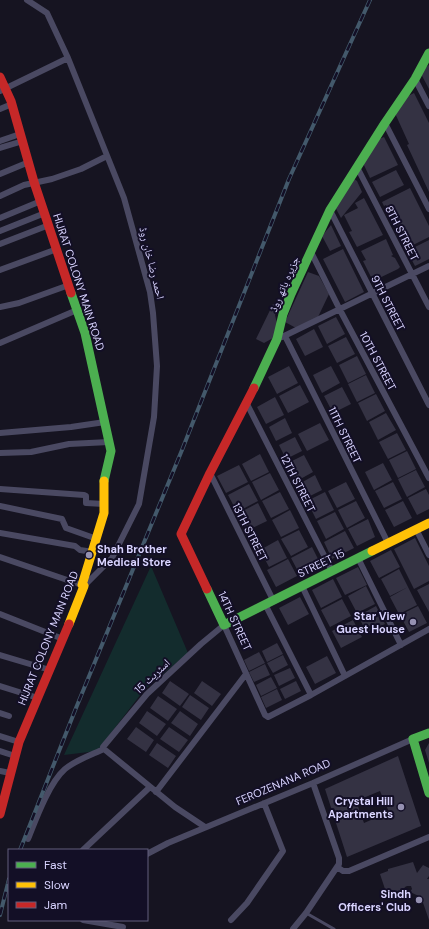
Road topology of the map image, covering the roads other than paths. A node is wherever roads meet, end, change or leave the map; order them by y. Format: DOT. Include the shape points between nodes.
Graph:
graph roads {
  1 [pos="27,0"];
  2 [pos="429,53"];
  3 [pos="68,58"];
  4 [pos="0,77"];
  5 [pos="415,79"];
  6 [pos="3,90"];
  7 [pos="12,104"];
  8 [pos="429,106"];
  9 [pos="0,108"];
  10 [pos="384,123"];
  11 [pos="22,138"];
  12 [pos="0,141"];
  13 [pos="0,148"];
  14 [pos="107,156"];
  15 [pos="29,162"];
  16 [pos="357,168"];
  17 [pos="0,174"];
  18 [pos="34,182"];
  19 [pos="0,196"];
  20 [pos="41,201"];
  21 [pos="429,209"];
  22 [pos="330,210"];
  23 [pos="45,213"];
  24 [pos="0,218"];
  25 [pos="49,225"];
  26 [pos="0,230"];
  27 [pos="0,244"];
  28 [pos="57,249"];
  29 [pos="311,252"];
  30 [pos="429,266"];
  31 [pos="0,270"];
  32 [pos="412,274"];
  33 [pos="69,285"];
  34 [pos="372,294"];
  35 [pos="0,307"];
  36 [pos="429,307"];
  37 [pos="77,310"];
  38 [pos="340,310"];
  39 [pos="281,338"];
  40 [pos="0,343"];
  41 [pos="247,404"];
  42 [pos="429,405"];
  43 [pos="105,422"];
  44 [pos="0,433"];
  45 [pos="109,442"];
  46 [pos="0,453"];
  47 [pos="210,473"];
  48 [pos="429,478"];
  49 [pos="0,489"];
  50 [pos="104,504"];
  51 [pos="0,506"];
  52 [pos="429,522"];
  53 [pos="416,529"];
  54 [pos="0,533"];
  55 [pos="181,534"];
  56 [pos="96,539"];
  57 [pos="388,543"];
  58 [pos="93,552"];
  59 [pos="429,555"];
  60 [pos="0,557"];
  61 [pos="358,558"];
  62 [pos="332,571"];
  63 [pos="83,585"];
  64 [pos="302,586"];
  65 [pos="269,602"];
  66 [pos="0,614"];
  67 [pos="224,624"];
  68 [pos="429,629"];
  69 [pos="63,639"];
  70 [pos="401,645"];
  71 [pos="0,655"];
  72 [pos="50,670"];
  73 [pos="246,674"];
  74 [pos="345,676"];
  75 [pos="0,686"];
  76 [pos="311,695"];
  77 [pos="38,698"];
  78 [pos="0,713"];
  79 [pos="9,716"];
  80 [pos="429,733"];
  81 [pos="0,736"];
  82 [pos="413,739"];
  83 [pos="19,742"];
  84 [pos="104,749"];
  85 [pos="0,752"];
  86 [pos="14,756"];
  87 [pos="0,771"];
  88 [pos="10,773"];
  89 [pos="313,783"];
  90 [pos="150,787"];
  91 [pos="156,792"];
  92 [pos="429,793"];
  93 [pos="2,799"];
  94 [pos="264,804"];
  95 [pos="0,814"];
  96 [pos="205,827"];
  97 [pos="429,838"];
  98 [pos="28,839"];
  99 [pos="84,849"];
  100 [pos="148,853"];
  101 [pos="337,868"];
  102 [pos="306,913"];
  103 [pos="231,920"];
  104 [pos="91,921"];
  105 [pos="124,925"];
  106 [pos="293,929"];
  107 [pos="334,929"];
  1 -- 3 [label="street, احمد رضا خان روڈ" via="47,13"];
  2 -- 5 [label="street, جزیرہ باتھ روڈ"];
  3 -- 6 [label="street"];
  3 -- 14 [label="street, احمد رضا خان روڈ"];
  4 -- 6 [label="street, HIJRAT COLONY MAIN ROAD"];
  5 -- 8 [label="street"];
  5 -- 10 [label="street, جزیرہ باتھ روڈ"];
  6 -- 7 [label="street, HIJRAT COLONY MAIN ROAD"];
  7 -- 9 [label="street"];
  7 -- 11 [label="street, HIJRAT COLONY MAIN ROAD"];
  10 -- 16 [label="street, جزیرہ باتھ روڈ"];
  10 -- 21 [label="street"];
  11 -- 12 [label="street"];
  11 -- 13 [label="street"];
  11 -- 15 [label="street, HIJRAT COLONY MAIN ROAD"];
  14 -- 18 [label="street" via="81,169"];
  14 -- 63 [label="street, احمد رضا خان روڈ" via="124,198 150,292 157,366 154,417 139,504 112,558"];
  15 -- 17 [label="street"];
  15 -- 18 [label="street, HIJRAT COLONY MAIN ROAD"];
  16 -- 22 [label="street, جزیرہ باتھ روڈ"];
  16 -- 32 [label="street, 8TH STREET"];
  18 -- 19 [label="street"];
  18 -- 20 [label="street, HIJRAT COLONY MAIN ROAD"];
  20 -- 23 [label="street, HIJRAT COLONY MAIN ROAD"];
  20 -- 24 [label="street"];
  22 -- 29 [label="street, جزیرہ باتھ روڈ"];
  22 -- 34 [label="street, 9TH STREET"];
  23 -- 25 [label="street, HIJRAT COLONY MAIN ROAD"];
  23 -- 26 [label="street"];
  25 -- 27 [label="street"];
  25 -- 28 [label="street, HIJRAT COLONY MAIN ROAD"];
  28 -- 31 [label="street"];
  28 -- 33 [label="street, HIJRAT COLONY MAIN ROAD"];
  29 -- 38 [label="street, 10TH STREET"];
  29 -- 39 [label="street, جزیرہ باتھ روڈ" via="283,314"];
  30 -- 32 [label="street"];
  32 -- 34 [label="street"];
  32 -- 36 [label="street, 8TH STREET"];
  33 -- 35 [label="street"];
  33 -- 37 [label="street, HIJRAT COLONY MAIN ROAD"];
  34 -- 38 [label="street"];
  34 -- 42 [label="street, 9TH STREET"];
  37 -- 40 [label="street"];
  37 -- 43 [label="street, HIJRAT COLONY MAIN ROAD" via="85,333"];
  38 -- 39 [label="street"];
  38 -- 48 [label="street, 10TH STREET"];
  39 -- 41 [label="street, جزیرہ باتھ روڈ"];
  39 -- 57 [label="street, 11TH STREET"];
  41 -- 47 [label="street, جزیرہ باتھ روڈ"];
  41 -- 62 [label="street, 12TH STREET"];
  43 -- 44 [label="street"];
  43 -- 45 [label="street, HIJRAT COLONY MAIN ROAD"];
  45 -- 46 [label="street" via="69,444 31,452"];
  45 -- 50 [label="street, HIJRAT COLONY MAIN ROAD" via="111,450 103,484"];
  47 -- 55 [label="street, جزیرہ باتھ روڈ"];
  47 -- 65 [label="street, 13TH STREET"];
  49 -- 50 [label="street" via="84,495 86,503"];
  50 -- 56 [label="street, HIJRAT COLONY MAIN ROAD" via="104,513"];
  51 -- 56 [label="street" via="60,518 66,528"];
  52 -- 53 [label="street, STREET 15"];
  53 -- 57 [label="street, STREET 15"];
  53 -- 59 [label="street"];
  54 -- 58 [label="street" via="75,546 80,550"];
  55 -- 67 [label="street, 14TH STREET"];
  56 -- 58 [label="street, HIJRAT COLONY MAIN ROAD"];
  57 -- 61 [label="street, STREET 15"];
  58 -- 63 [label="street, HIJRAT COLONY MAIN ROAD"];
  60 -- 63 [label="street"];
  61 -- 62 [label="street, STREET 15"];
  61 -- 70 [label="street"];
  62 -- 64 [label="street, STREET 15"];
  63 -- 69 [label="street, HIJRAT COLONY MAIN ROAD"];
  64 -- 65 [label="street, STREET 15"];
  64 -- 74 [label="street"];
  65 -- 67 [label="street, STREET 15"];
  65 -- 76 [label="street, 13TH STREET"];
  66 -- 69 [label="street"];
  67 -- 73 [label="street, 14TH STREET"];
  67 -- 84 [label="street, اسٹریٹ 15" via="147,694 103,747"];
  68 -- 70 [label="street"];
  69 -- 72 [label="street, HIJRAT COLONY MAIN ROAD"];
  70 -- 74 [label="street"];
  71 -- 72 [label="street"];
  72 -- 77 [label="street, HIJRAT COLONY MAIN ROAD"];
  73 -- 76 [label="street, 14TH STREET" via="268,717"];
  73 -- 91 [label="street"];
  74 -- 76 [label="street"];
  75 -- 77 [label="street"];
  77 -- 83 [label="street, HIJRAT COLONY MAIN ROAD"];
  78 -- 79 [label="street"];
  80 -- 82 [label="street, FEROZENANA ROAD"];
  81 -- 83 [label="street"];
  82 -- 89 [label="street, FEROZENANA ROAD"];
  82 -- 92 [label="street"];
  83 -- 86 [label="street, HIJRAT COLONY MAIN ROAD"];
  84 -- 90 [label="street"];
  84 -- 98 [label="street" via="71,765 61,773 42,805"];
  85 -- 86 [label="street"];
  86 -- 88 [label="street, HIJRAT COLONY MAIN ROAD"];
  87 -- 88 [label="street"];
  88 -- 93 [label="street, HIJRAT COLONY MAIN ROAD"];
  89 -- 94 [label="street, FEROZENANA ROAD"];
  89 -- 101 [label="street" via="338,858"];
  90 -- 91 [label="street"];
  90 -- 99 [label="street"];
  91 -- 96 [label="street"];
  93 -- 95 [label="street, HIJRAT COLONY MAIN ROAD"];
  94 -- 96 [label="street, FEROZENANA ROAD"];
  94 -- 103 [label="street" via="283,852 247,903"];
  96 -- 100 [label="street, FEROZENANA ROAD"];
  97 -- 101 [label="street" via="349,871"];
  101 -- 102 [label="street"];
  102 -- 106 [label="street"];
  102 -- 107 [label="lane"];
  104 -- 105 [label="street"];
}
